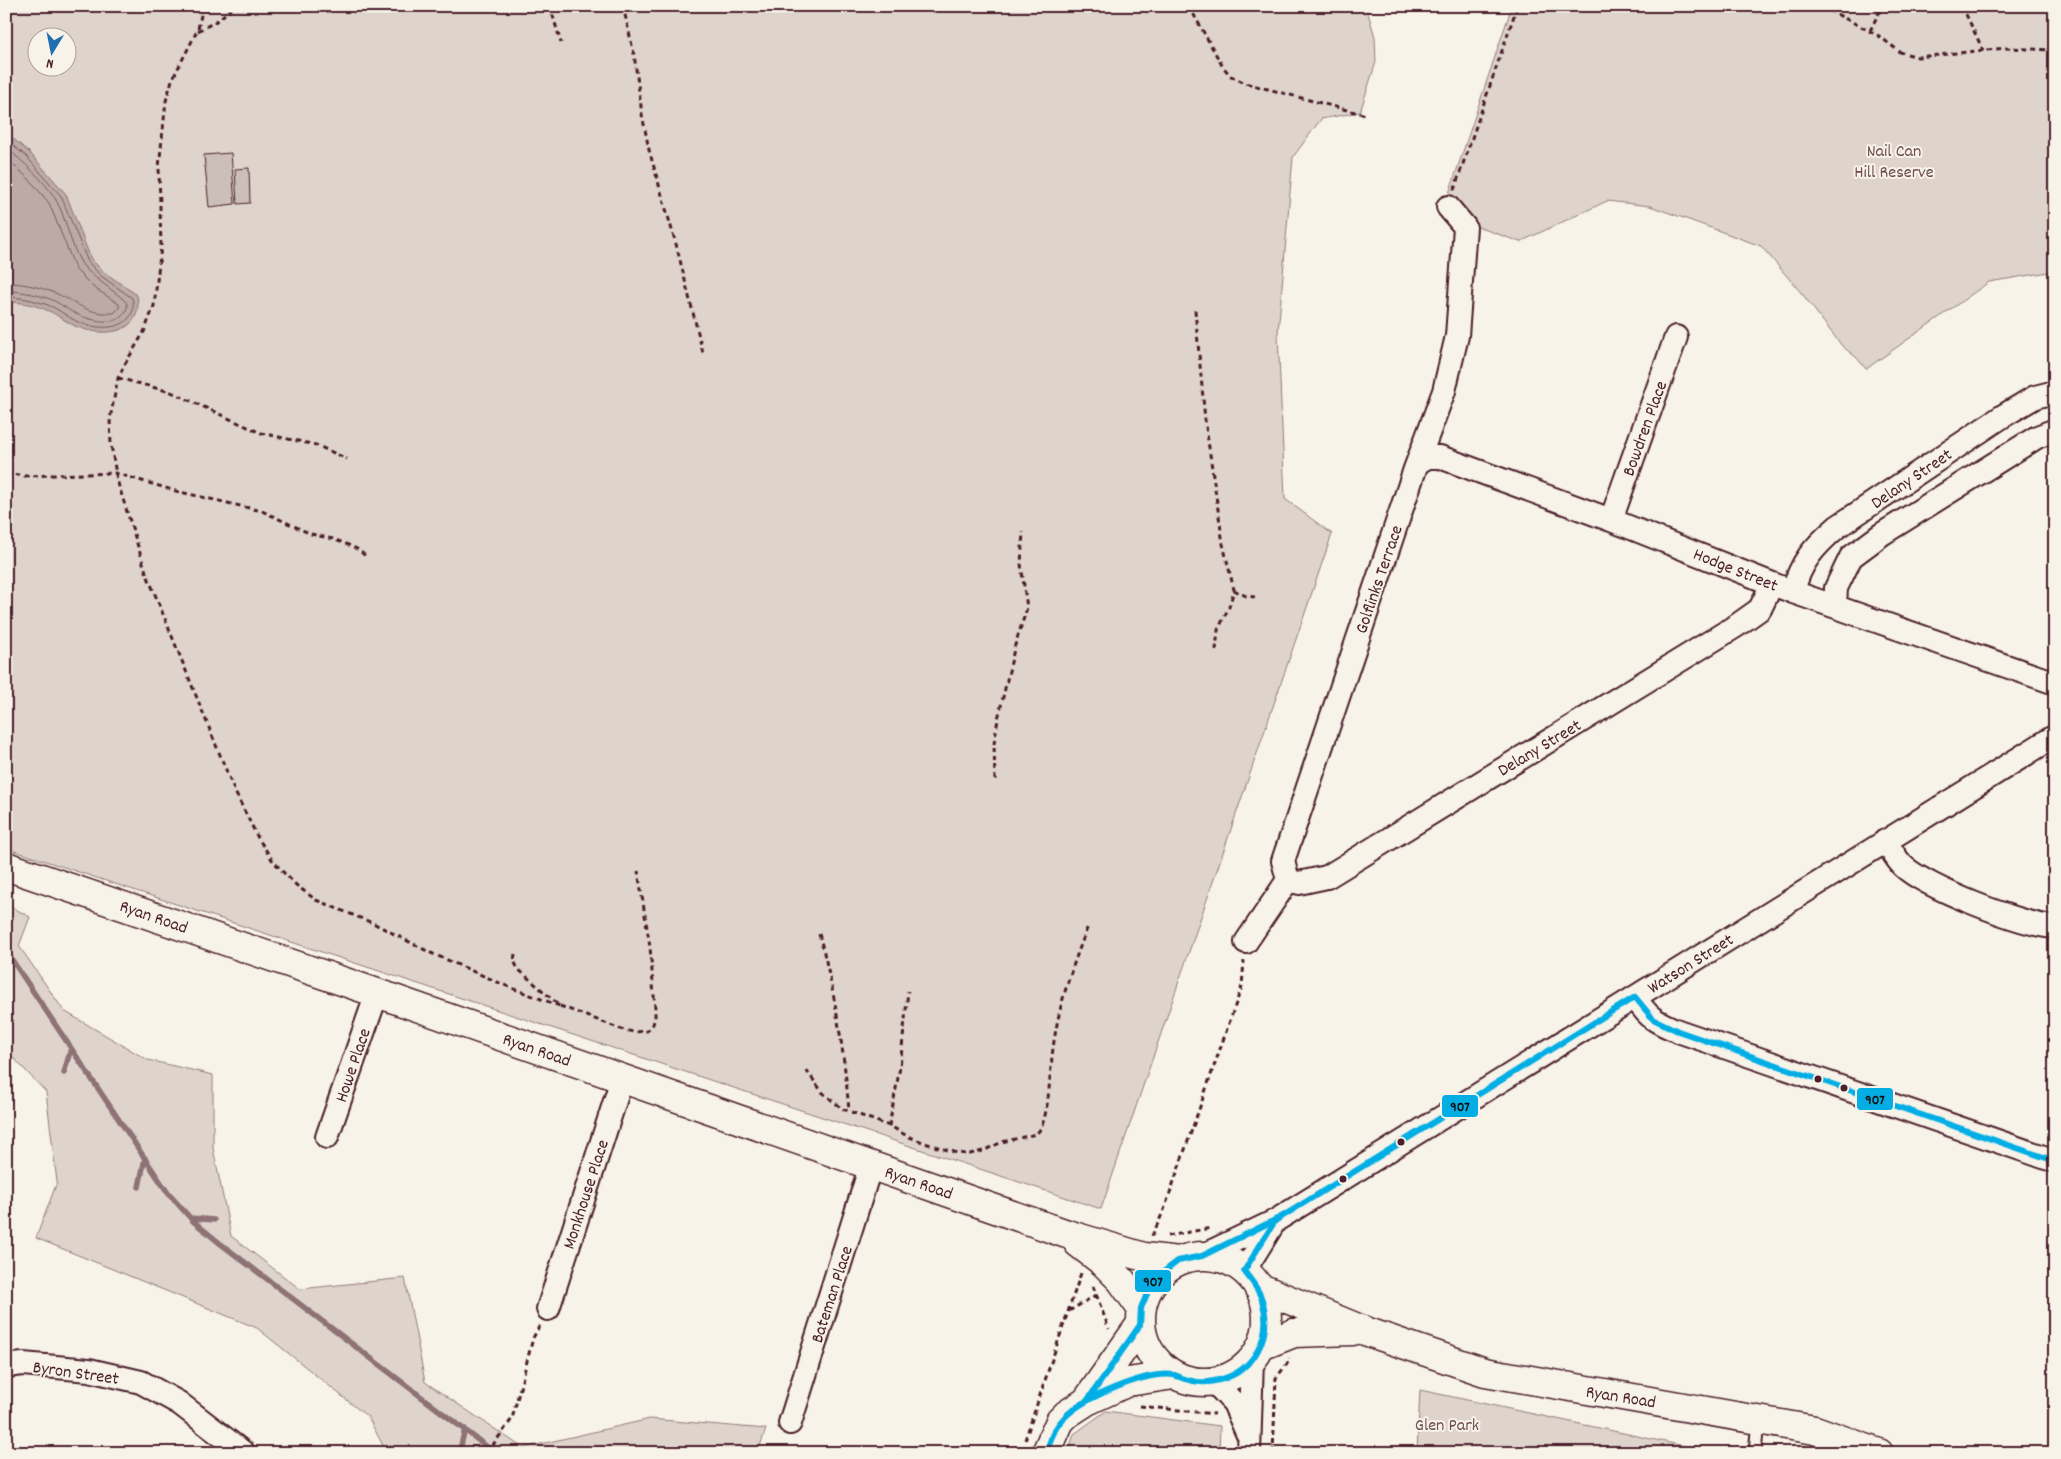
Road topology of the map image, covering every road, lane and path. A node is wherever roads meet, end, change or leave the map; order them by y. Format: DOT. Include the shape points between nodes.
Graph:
graph roads {
  1 [pos="203,6"];
  2 [pos="234,6"];
  3 [pos="550,6"];
  4 [pos="623,6"];
  5 [pos="1189,6"];
  6 [pos="1514,6"];
  7 [pos="1821,6"];
  8 [pos="1884,6"];
  9 [pos="1962,6"];
  10 [pos="1870,31"];
  11 [pos="196,32"];
  12 [pos="561,43"];
  13 [pos="1983,50"];
  14 [pos="2055,50"];
  15 [pos="1366,115"];
  16 [pos="1448,207"];
  17 [pos="1196,310"];
  18 [pos="1676,337"];
  19 [pos="703,353"];
  20 [pos="118,378"];
  21 [pos="2055,392"];
  22 [pos="2055,430"];
  23 [pos="347,459"];
  24 [pos="1419,462"];
  25 [pos="6,473"];
  26 [pos="115,473"];
  27 [pos="1611,520"];
  28 [pos="1023,532"];
  29 [pos="367,558"];
  30 [pos="1772,584"];
  31 [pos="1234,590"];
  32 [pos="1792,592"];
  33 [pos="1255,597"];
  34 [pos="1835,606"];
  35 [pos="1216,650"];
  36 [pos="2055,683"];
  37 [pos="2055,736"];
  38 [pos="995,780"];
  39 [pos="1886,841"];
  40 [pos="6,866"];
  41 [pos="638,872"];
  42 [pos="1288,880"];
  43 [pos="1088,926"];
  44 [pos="2055,927"];
  45 [pos="819,934"];
  46 [pos="1246,942"];
  47 [pos="514,954"];
  48 [pos="908,990"];
  49 [pos="377,993"];
  50 [pos="1635,997"];
  51 [pos="560,1006"];
  52 [pos="806,1070"];
  53 [pos="622,1079"];
  54 [pos="849,1111"];
  55 [pos="888,1126"];
  56 [pos="327,1136"];
  57 [pos="2055,1161"];
  58 [pos="872,1165"];
  59 [pos="1274,1221"];
  60 [pos="1214,1227"];
  61 [pos="1067,1234"];
  62 [pos="1190,1259"];
  63 [pos="1084,1265"];
  64 [pos="1251,1279"];
  65 [pos="1093,1286"];
  66 [pos="1096,1295"];
  67 [pos="548,1309"];
  68 [pos="1068,1311"];
  69 [pos="1141,1317"];
  70 [pos="1364,1331"];
  71 [pos="1112,1336"];
  72 [pos="1257,1353"];
  73 [pos="1290,1356"];
  74 [pos="6,1366"];
  75 [pos="1174,1375"];
  76 [pos="1214,1382"];
  77 [pos="1087,1401"];
  78 [pos="1140,1406"];
  79 [pos="1215,1414"];
  80 [pos="1758,1419"];
  81 [pos="790,1424"];
  82 [pos="1250,1446"];
  83 [pos="1035,1448"];
  84 [pos="244,1453"];
  85 [pos="487,1453"];
  86 [pos="1273,1453"];
  87 [pos="1755,1453"];
  88 [pos="1879,1453"];
  1 -- 11 [label="path"];
  2 -- 11 [label="path"];
  3 -- 12 [label="path"];
  4 -- 19 [label="path" via="650,150"];
  5 -- 15 [label="path" via="1231,76 1245,83"];
  6 -- 16 [label="path" via="1516,10 1496,71"];
  7 -- 10 [label="path"];
  8 -- 10 [label="path"];
  9 -- 13 [label="path"];
  10 -- 13 [label="path" via="1900,52 1918,57"];
  11 -- 20 [label="path" via="172,80 166,101 159,167 161,247 154,306 144,332"];
  13 -- 14 [label="path"];
  16 -- 24 [label="street, Golflinks Terrace" via="1465,227 1457,336 1444,391"];
  17 -- 31 [label="path" via="1205,420 1223,544"];
  18 -- 27 [label="street, Bowdren Place"];
  20 -- 23 [label="path" via="171,392 262,433 316,445"];
  20 -- 26 [label="path" via="110,419"];
  21 -- 32 [label="street, Delany Street" via="2035,398 2003,416 1838,527 1815,546 1796,575"];
  22 -- 34 [label="street, Delany Street" via="2037,437 1899,523 1851,557 1836,588"];
  24 -- 27 [label="street, Hodge Street" via="1428,457 1440,457"];
  24 -- 42 [label="street, Golflinks Terrace" via="1283,861"];
  25 -- 26 [label="path" via="33,476"];
  26 -- 29 [label="path" via="262,511 311,534 346,544"];
  26 -- 51 [label="path" via="127,518 179,658 235,792 273,861 316,900 376,924 431,953 509,987"];
  27 -- 30 [label="street, Hodge Street"];
  28 -- 38 [label="path" via="1021,564 1027,608 998,719 994,744"];
  30 -- 32 [label="street, Hodge Street"];
  30 -- 42 [label="street, Delany Street" via="1760,609 1710,642 1327,877 1299,883"];
  31 -- 33 [label="path"];
  31 -- 35 [label="path" via="1218,630"];
  32 -- 34 [label="street, Hodge Street"];
  34 -- 36 [label="street, Hodge Street"];
  37 -- 39 [label="street, Watson Street"];
  39 -- 44 [label="street" via="1903,866 1933,886 2020,919"];
  39 -- 50 [label="street, Watson Street"];
  40 -- 49 [label="street, Ryan Road"];
  41 -- 51 [label="path" via="652,969 655,1008 652,1026 647,1031 633,1032"];
  42 -- 46 [label="street"];
  43 -- 55 [label="path" via="1054,1029 1047,1100 1040,1132 970,1154 928,1144"];
  45 -- 54 [label="path" via="841,1036"];
  46 -- 60 [label="path" via="1242,986 1151,1239"];
  47 -- 51 [label="path" via="518,969"];
  48 -- 55 [label="path" via="900,1066"];
  49 -- 53 [label="street, Ryan Road"];
  49 -- 56 [label="street, Howe Place"];
  50 -- 57 [label="street" via="1655,1022 1678,1031"];
  50 -- 59 [label="street, Watson Street"];
  52 -- 54 [label="path" via="823,1093"];
  53 -- 58 [label="street, Ryan Road"];
  53 -- 67 [label="street, Monkhouse Place"];
  54 -- 55 [label="path"];
  58 -- 61 [label="street, Ryan Road"];
  58 -- 81 [label="street, Bateman Place"];
  59 -- 62 [label="street, Watson Street"];
  59 -- 64 [label="street, Watson Street"];
  61 -- 62 [label="street, Ryan Road" via="1144,1257"];
  61 -- 69 [label="street, Ryan Road" via="1121,1280"];
  62 -- 64 [label="street" via="1224,1260"];
  62 -- 69 [label="street" via="1164,1270 1153,1280"];
  63 -- 68 [label="path"];
  64 -- 70 [label="street, Ryan Road"];
  64 -- 72 [label="street" via="1263,1297 1267,1317"];
  65 -- 66 [label="path"];
  66 -- 68 [label="path"];
  66 -- 71 [label="path"];
  67 -- 85 [label="path" via="533,1338 512,1419"];
  68 -- 83 [label="path"];
  69 -- 75 [label="street" via="1144,1340 1151,1354 1161,1367"];
  69 -- 77 [label="street"];
  70 -- 72 [label="street, Ryan Road" via="1294,1333"];
  70 -- 80 [label="street, Ryan Road" via="1486,1372"];
  72 -- 76 [label="street" via="1235,1374"];
  72 -- 82 [label="street"];
  73 -- 86 [label="path" via="1276,1378"];
  74 -- 84 [label="street, Byron Street" via="23,1364 89,1370 141,1382 179,1403"];
  75 -- 76 [label="street" via="1193,1381"];
  75 -- 77 [label="street" via="1128,1382"];
  76 -- 82 [label="street" via="1234,1403"];
  77 -- 83 [label="street" via="1067,1414"];
  78 -- 79 [label="path"];
  80 -- 87 [label="lane"];
  80 -- 88 [label="street, Ryan Road" via="1815,1430"];
}
